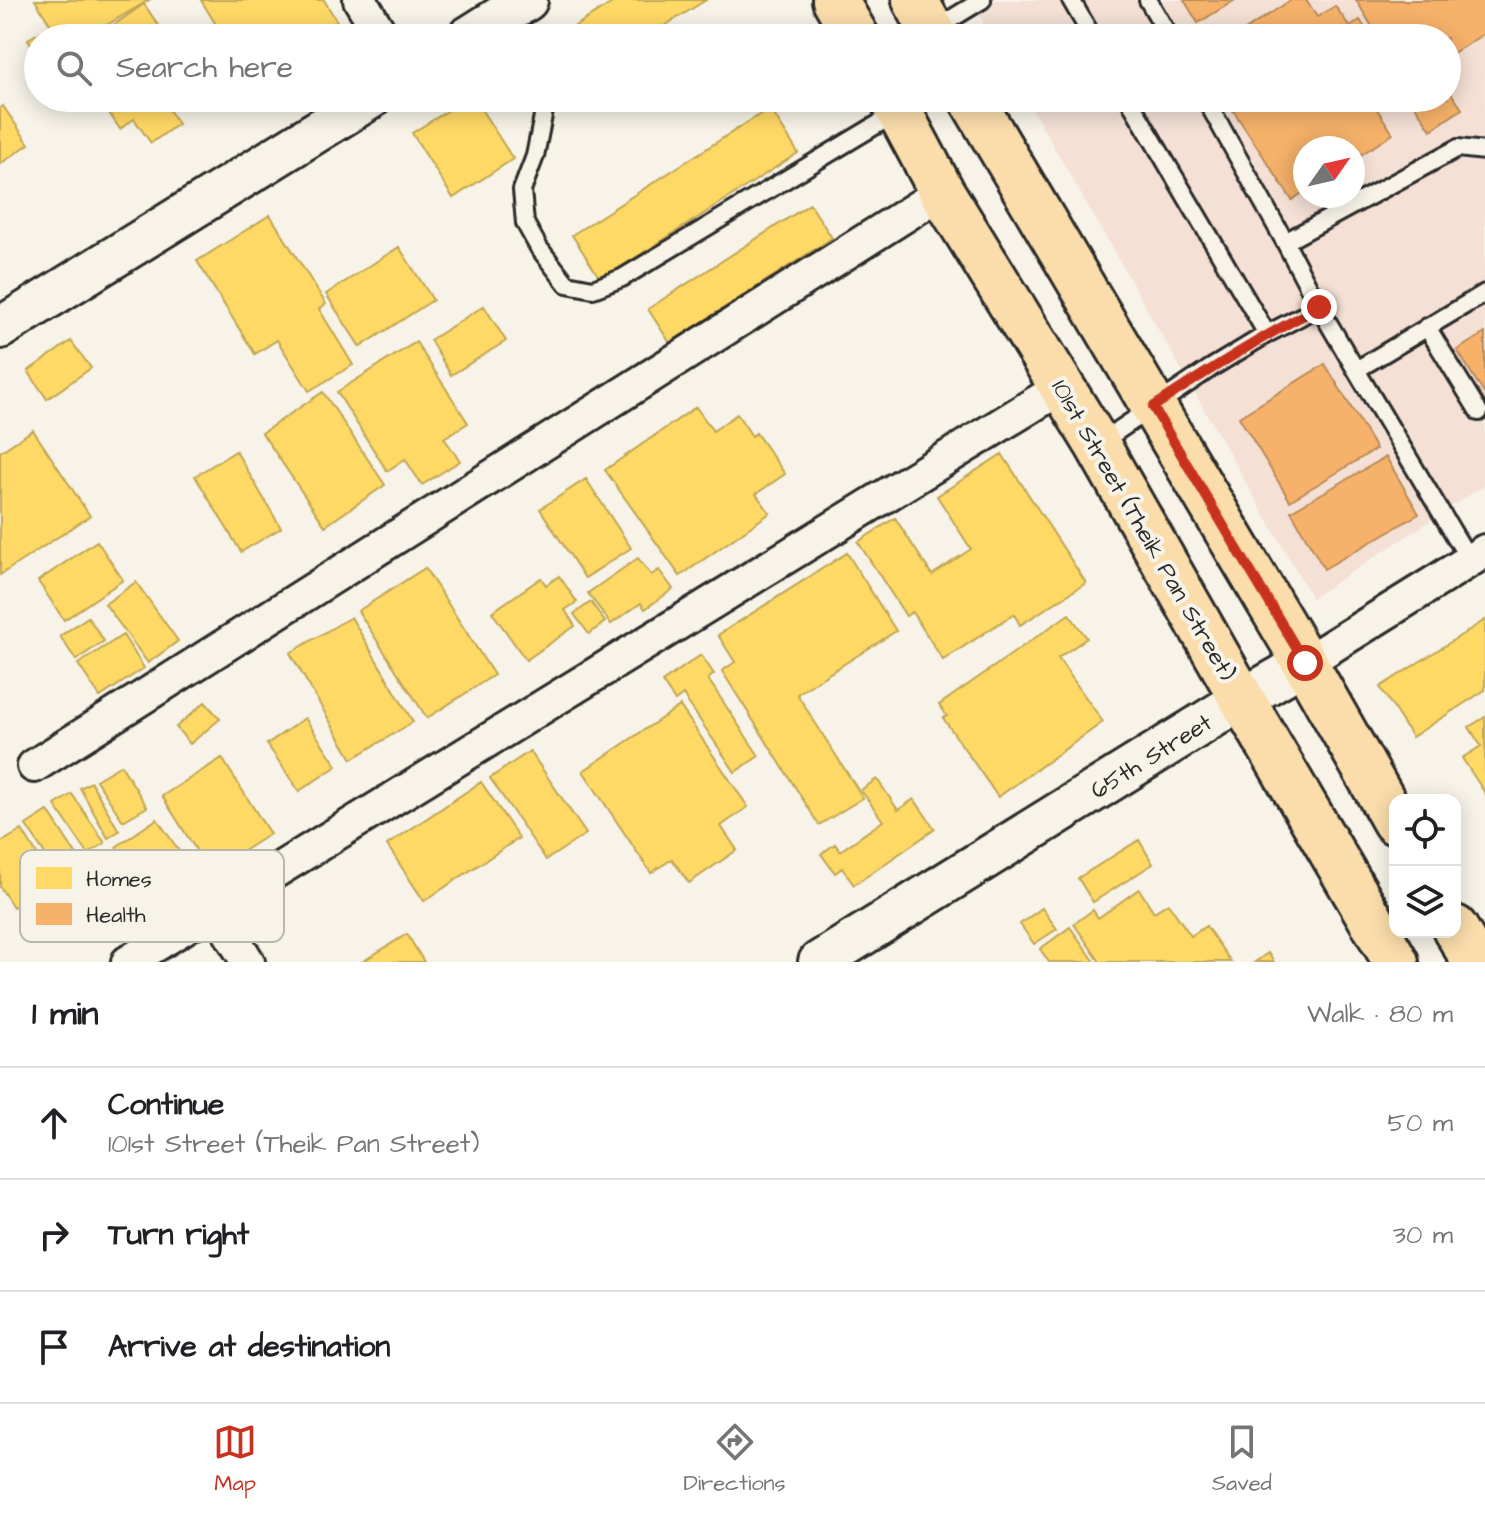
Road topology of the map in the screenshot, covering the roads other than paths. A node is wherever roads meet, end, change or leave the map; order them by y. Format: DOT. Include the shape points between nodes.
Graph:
graph roads {
  1 [pos="360,0"];
  2 [pos="527,0"];
  3 [pos="835,0"];
  4 [pos="982,0"];
  5 [pos="1071,0"];
  6 [pos="1148,0"];
  7 [pos="375,24"];
  8 [pos="489,24"];
  9 [pos="849,24"];
  10 [pos="932,24"];
  11 [pos="1085,24"];
  12 [pos="1162,24"];
  13 [pos="348,112"];
  14 [pos="544,112"];
  15 [pos="885,112"];
  16 [pos="900,112"];
  17 [pos="979,112"];
  18 [pos="1136,112"];
  19 [pos="1213,112"];
  20 [pos="1485,151"];
  21 [pos="942,192"];
  22 [pos="1285,242"];
  23 [pos="1485,293"];
  24 [pos="1319,307"];
  25 [pos="1427,327"];
  26 [pos="0,328"];
  27 [pos="1267,334"];
  28 [pos="1356,370"];
  29 [pos="1062,387"];
  30 [pos="1153,407"];
  31 [pos="1479,412"];
  32 [pos="1097,444"];
  33 [pos="1478,556"];
  34 [pos="1305,663"];
  35 [pos="1242,699"];
  36 [pos="34,766"];
  37 [pos="1389,811"];
  38 [pos="284,866"];
  39 [pos="1461,938"];
  40 [pos="161,942"];
  41 [pos="236,942"];
  42 [pos="128,962"];
  43 [pos="248,962"];
  44 [pos="819,962"];
  45 [pos="1396,962"];
  46 [pos="1475,962"];
  1 -- 7 [label="street"];
  2 -- 8 [label="street"];
  3 -- 9 [label="main road"];
  4 -- 10 [label="lane"];
  5 -- 11 [label="lane"];
  6 -- 12 [label="lane"];
  13 -- 26 [label="street"];
  14 -- 15 [label="lane" via="522,190 525,223 567,284 593,289 622,278"];
  16 -- 21 [label="main road, 101st Street (Theik Pan Street)"];
  17 -- 30 [label="main road"];
  18 -- 27 [label="lane"];
  19 -- 22 [label="lane"];
  20 -- 22 [label="lane" via="1458,148"];
  21 -- 29 [label="main road, 101st Street (Theik Pan Street)"];
  21 -- 36 [label="street"];
  22 -- 24 [label="lane"];
  23 -- 25 [label="lane"];
  24 -- 27 [label="lane"];
  24 -- 28 [label="lane"];
  25 -- 28 [label="lane"];
  25 -- 31 [label="lane"];
  27 -- 30 [label="lane"];
  28 -- 33 [label="lane"];
  29 -- 32 [label="main road, 101st Street (Theik Pan Street)"];
  29 -- 38 [label="street"];
  30 -- 32 [label="lane"];
  30 -- 34 [label="main road"];
  32 -- 35 [label="main road, 101st Street (Theik Pan Street)"];
  33 -- 34 [label="street, 65th Street"];
  34 -- 35 [label="street, 65th Street"];
  34 -- 37 [label="main road"];
  35 -- 44 [label="street, 65th Street"];
  35 -- 45 [label="main road, 101st Street (Theik Pan Street)"];
  39 -- 46 [label="main road"];
  40 -- 42 [label="street"];
  41 -- 43 [label="street"];
}
